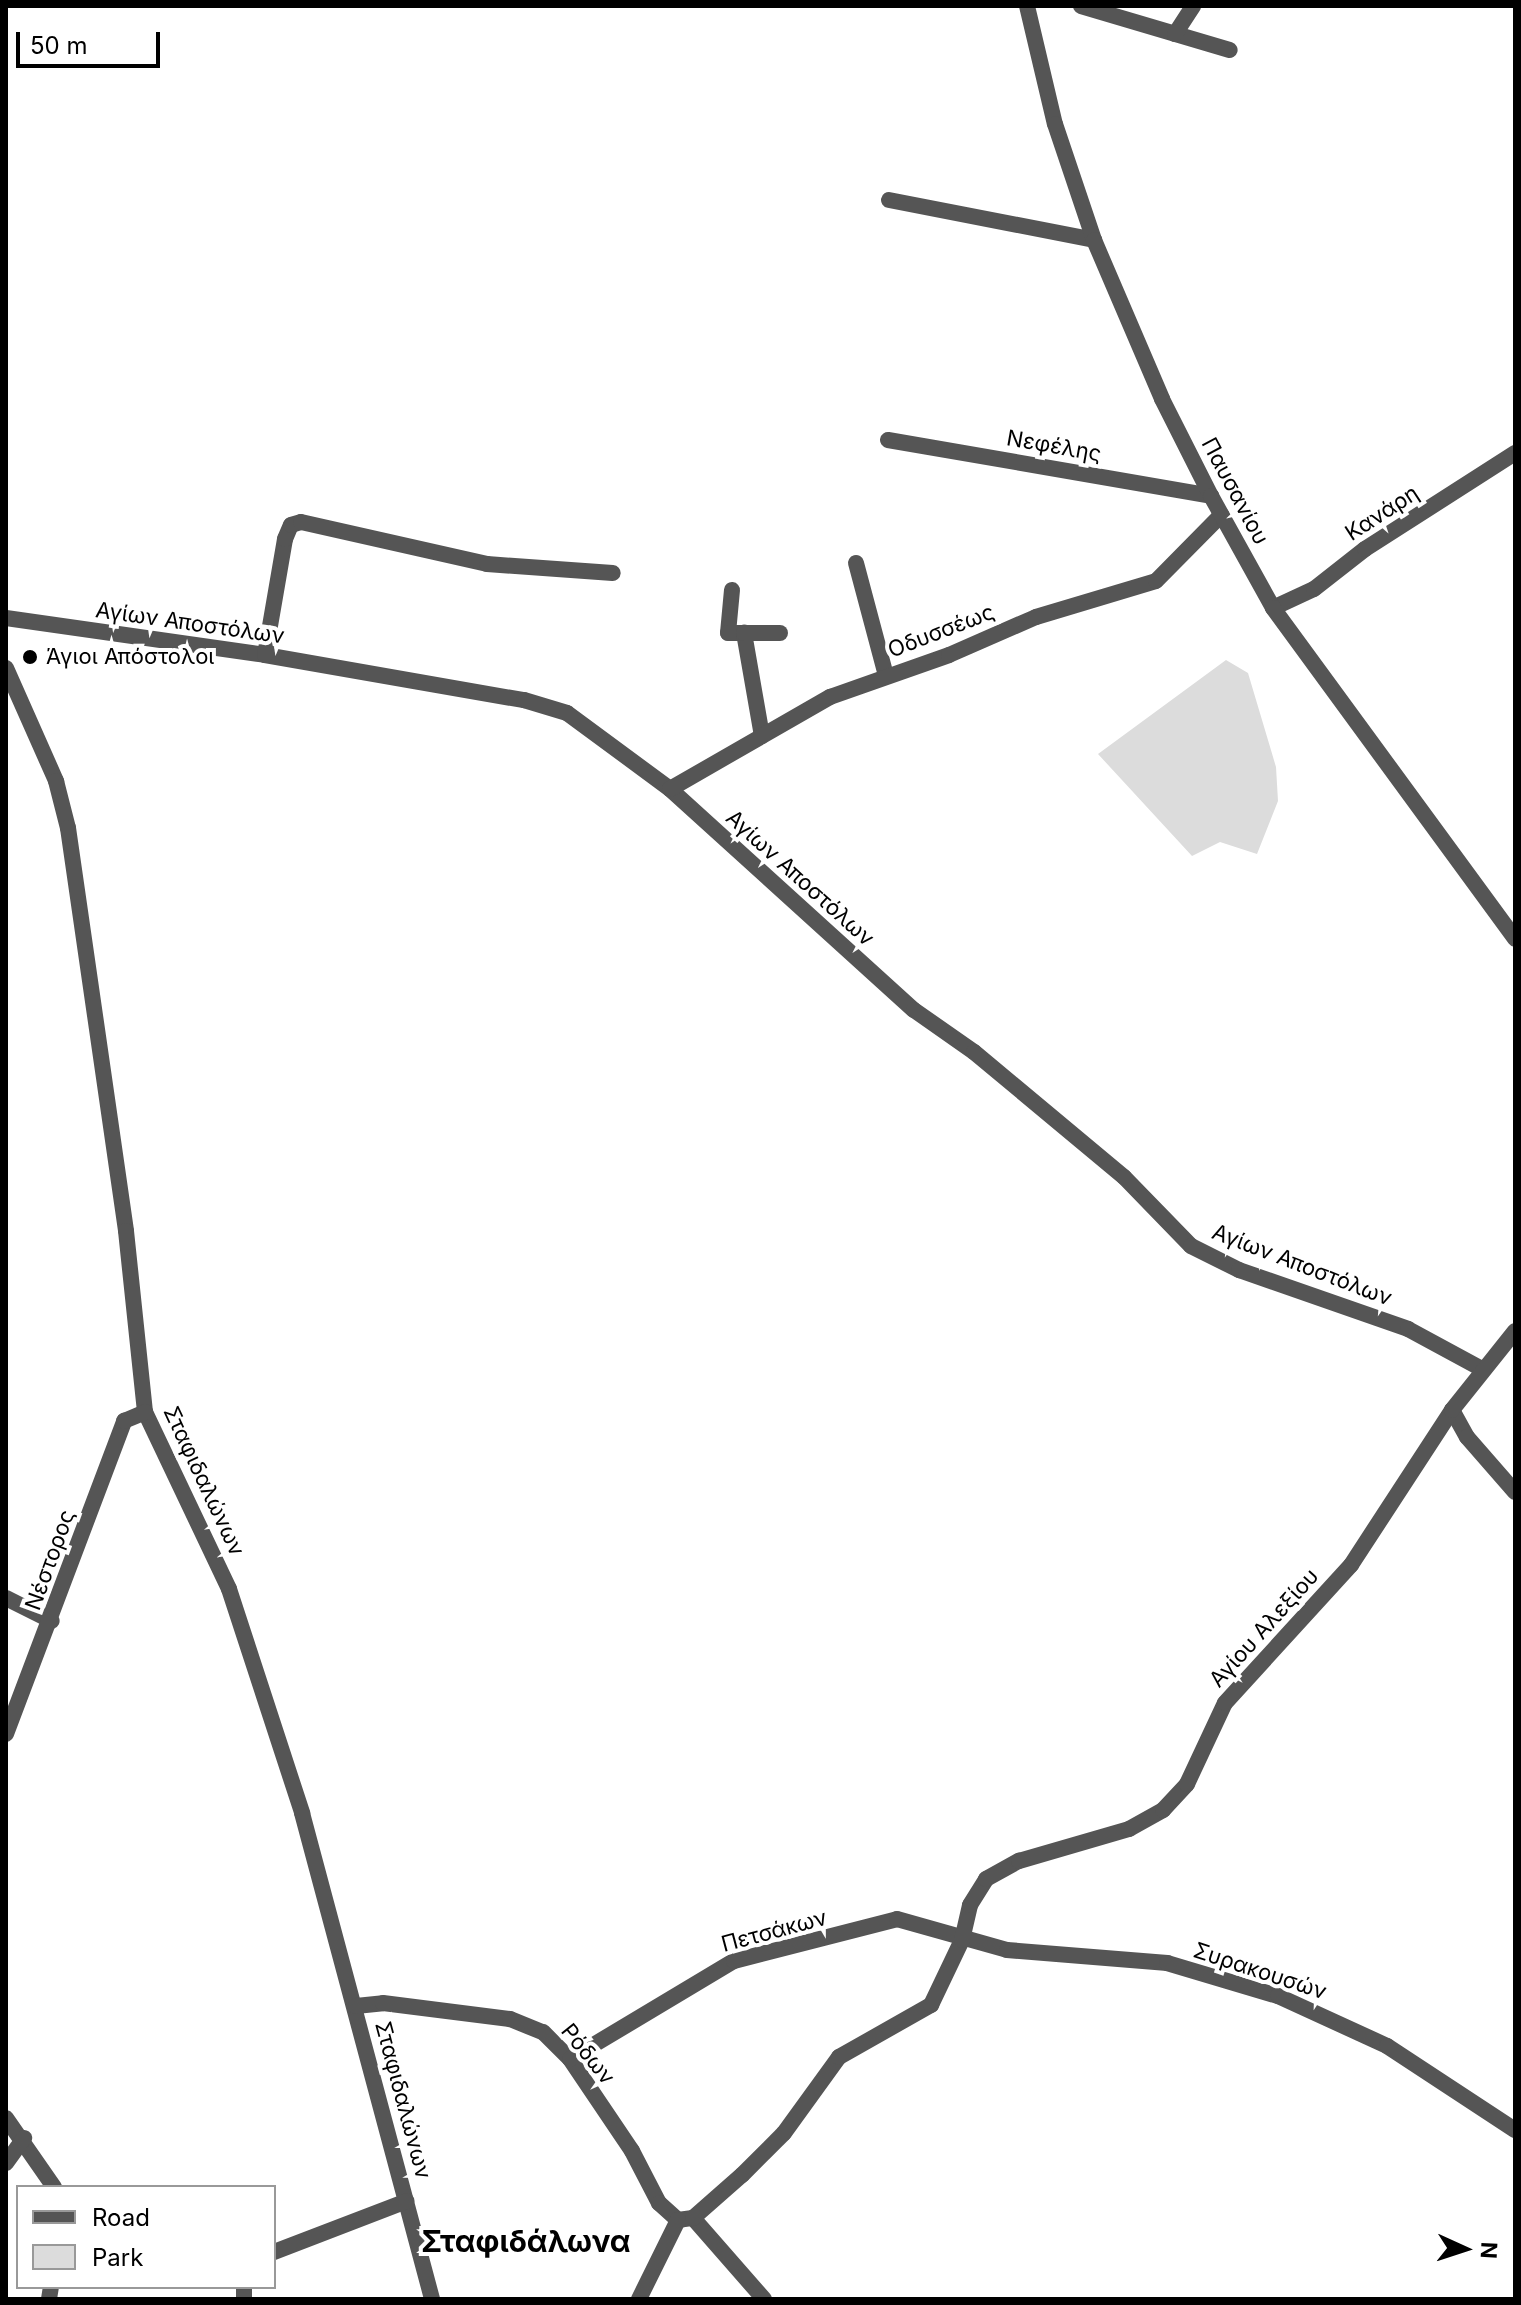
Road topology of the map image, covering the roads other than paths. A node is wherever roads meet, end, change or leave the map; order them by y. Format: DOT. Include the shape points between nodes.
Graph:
graph roads {
  1 [pos="1027,6"];
  2 [pos="1081,6"];
  3 [pos="1193,6"];
  4 [pos="1175,34"];
  5 [pos="1230,50"];
  6 [pos="889,200"];
  7 [pos="1094,240"];
  8 [pos="888,440"];
  9 [pos="1515,453"];
  10 [pos="1211,496"];
  11 [pos="1221,515"];
  12 [pos="856,563"];
  13 [pos="613,573"];
  14 [pos="732,590"];
  15 [pos="1273,608"];
  16 [pos="6,618"];
  17 [pos="744,633"];
  18 [pos="780,633"];
  19 [pos="265,655"];
  20 [pos="6,668"];
  21 [pos="886,676"];
  22 [pos="762,736"];
  23 [pos="670,789"];
  24 [pos="1515,939"];
  25 [pos="1515,1331"];
  26 [pos="1482,1369"];
  27 [pos="1452,1410"];
  28 [pos="145,1412"];
  29 [pos="1515,1492"];
  30 [pos="6,1598"];
  31 [pos="52,1621"];
  32 [pos="6,1734"];
  33 [pos="962,1940"];
  34 [pos="356,2006"];
  35 [pos="570,2059"];
  36 [pos="6,2118"];
  37 [pos="1515,2130"];
  38 [pos="24,2138"];
  39 [pos="6,2163"];
  40 [pos="53,2185"];
  41 [pos="407,2201"];
  42 [pos="685,2219"];
  43 [pos="276,2251"];
  44 [pos="432,2299"];
  45 [pos="639,2299"];
  46 [pos="764,2299"];
  1 -- 7 [label="street, Παυσανίου" via="1055,124"];
  2 -- 4 [label="street"];
  3 -- 4 [label="street"];
  4 -- 5 [label="street"];
  6 -- 7 [label="street"];
  7 -- 10 [label="street, Παυσανίου" via="1162,399"];
  8 -- 10 [label="street, Νεφέλης"];
  9 -- 15 [label="street, Κανάρη" via="1365,549 1314,589"];
  10 -- 11 [label="street, Παυσανίου"];
  11 -- 15 [label="street, Παυσανίου"];
  11 -- 21 [label="street, Οδυσσέως" via="1156,581 1026,621"];
  12 -- 21 [label="street"];
  13 -- 19 [label="street" via="487,564 301,522 291,525 285,539"];
  14 -- 17 [label="street" via="728,633"];
  15 -- 24 [label="street, Παυσανίου"];
  16 -- 19 [label="street, Αγίων Αποστόλων"];
  17 -- 18 [label="street"];
  17 -- 22 [label="street"];
  19 -- 23 [label="street, Αγίων Αποστόλων" via="545,705 588,726"];
  20 -- 28 [label="street, Σταφιδαλώνων" via="56,781 68,828 126,1231"];
  21 -- 22 [label="street, Οδυσσέως" via="830,697"];
  22 -- 23 [label="street, Οδυσσέως"];
  23 -- 26 [label="street, Αγίων Αποστόλων" via="905,1002 974,1052 1124,1177 1191,1246 1239,1270 1408,1329"];
  25 -- 26 [label="street, Αγίου Αλεξίου"];
  26 -- 27 [label="street, Αγίου Αλεξίου"];
  27 -- 29 [label="street" via="1467,1437"];
  27 -- 33 [label="street, Αγίου Αλεξίου" via="1351,1565 1225,1703 1187,1784 1150,1821 1019,1861 986,1879 970,1905"];
  28 -- 31 [label="street, Νέστορος" via="124,1421"];
  28 -- 34 [label="street, Σταφιδαλώνων" via="229,1589 302,1813"];
  30 -- 31 [label="street"];
  31 -- 32 [label="street, Νέστορος"];
  33 -- 35 [label="street, Πετσάκων" via="897,1919 734,1961"];
  33 -- 37 [label="street, Συρακουσών" via="1007,1950 1167,1963 1278,1996 1376,2040"];
  33 -- 42 [label="street, Αγίου Αλεξίου" via="931,2005 839,2057 784,2133"];
  34 -- 35 [label="street, Ρόδων" via="383,2003 510,2019 543,2032"];
  34 -- 41 [label="street, Σταφιδαλώνων"];
  35 -- 42 [label="street, Ρόδων" via="632,2151 659,2203"];
  36 -- 38 [label="street"];
  38 -- 39 [label="street"];
  38 -- 40 [label="street"];
  41 -- 43 [label="street"];
  41 -- 44 [label="street, Σταφιδαλώνων"];
  42 -- 45 [label="street, Αγίου Αλεξίου"];
  42 -- 46 [label="street, Ρόδων"];
}
